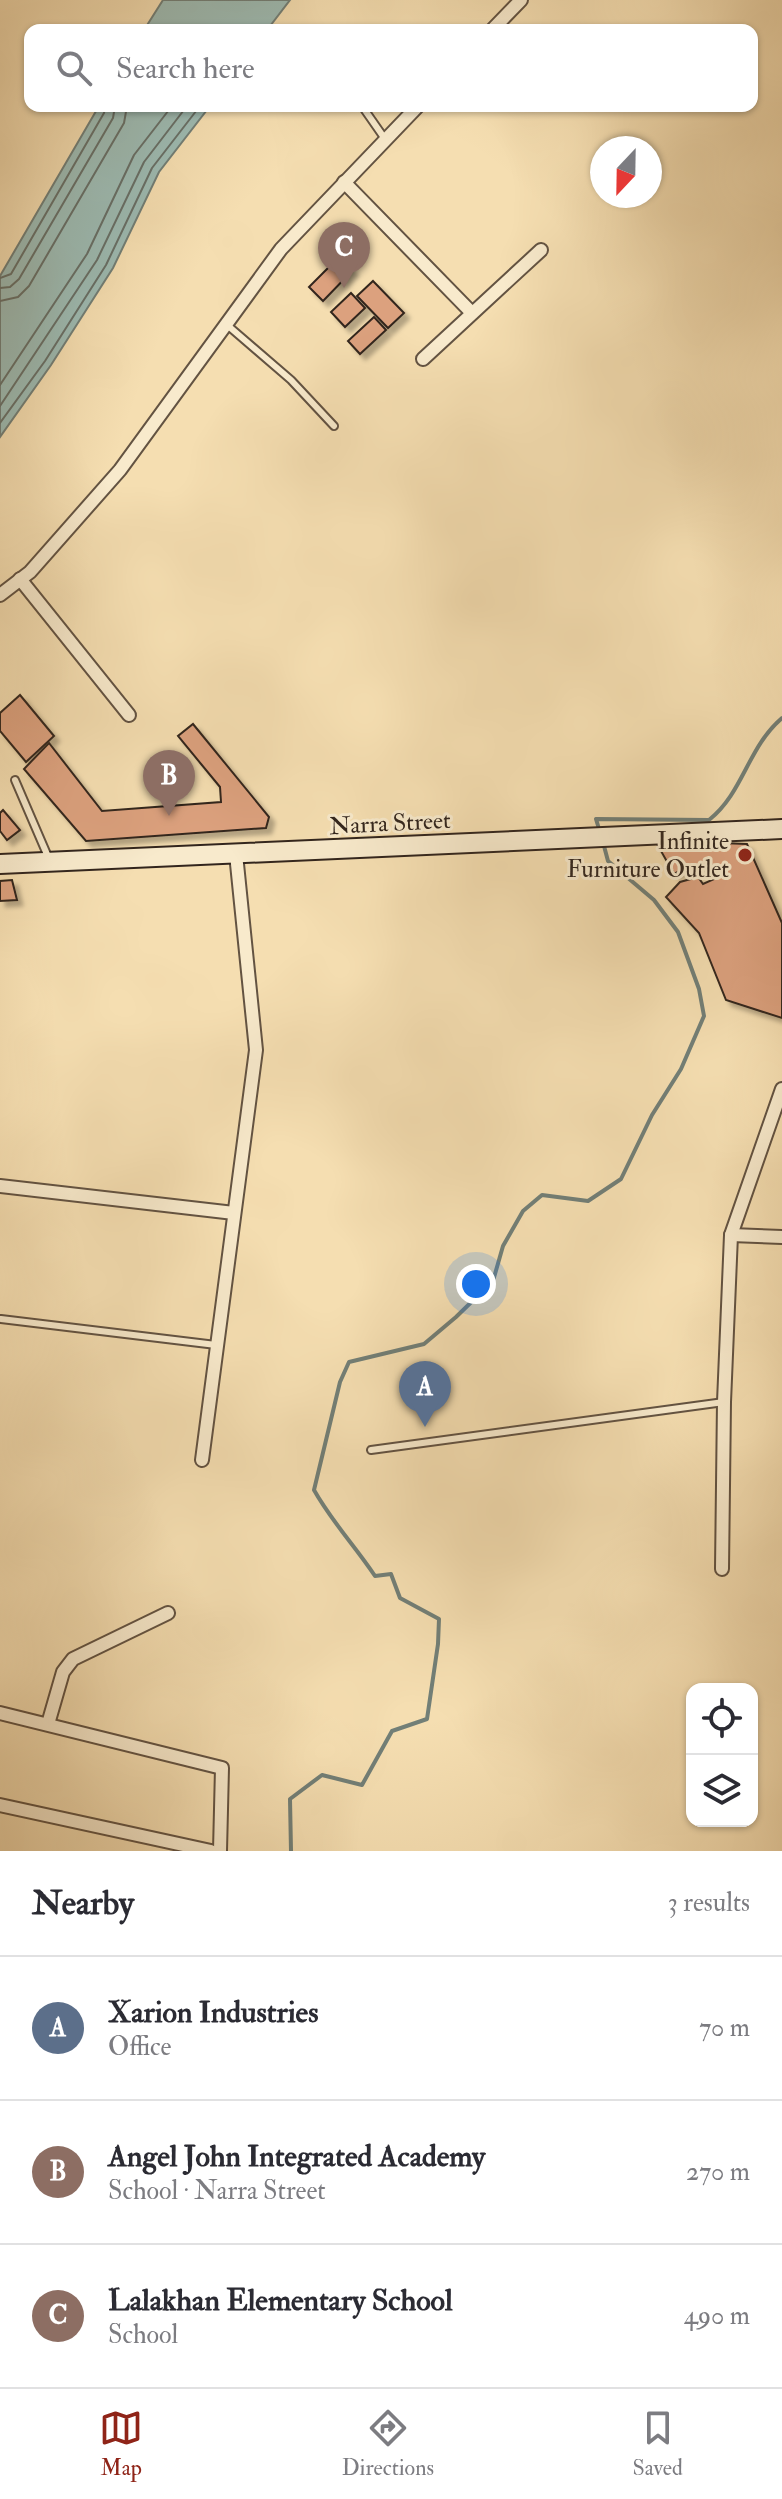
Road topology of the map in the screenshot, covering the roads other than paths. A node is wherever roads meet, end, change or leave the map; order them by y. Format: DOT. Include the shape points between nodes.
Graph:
graph roads {
  1 [pos="521,0"];
  2 [pos="498,24"];
  3 [pos="366,112"];
  4 [pos="412,112"];
  5 [pos="385,139"];
  6 [pos="344,182"];
  7 [pos="541,250"];
  8 [pos="472,313"];
  9 [pos="226,324"];
  10 [pos="423,359"];
  11 [pos="334,426"];
  12 [pos="20,579"];
  13 [pos="0,595"];
  14 [pos="129,715"];
  15 [pos="15,780"];
  16 [pos="782,829"];
  17 [pos="236,854"];
  18 [pos="51,862"];
  19 [pos="1,863"];
  20 [pos="782,1089"];
  21 [pos="0,1186"];
  22 [pos="234,1213"];
  23 [pos="731,1235"];
  24 [pos="782,1237"];
  25 [pos="1,1319"];
  26 [pos="217,1345"];
  27 [pos="724,1402"];
  28 [pos="371,1450"];
  29 [pos="202,1460"];
  30 [pos="722,1569"];
  31 [pos="168,1613"];
  32 [pos="0,1713"];
  33 [pos="48,1724"];
  34 [pos="0,1805"];
  35 [pos="211,1851"];
  36 [pos="220,1851"];
  1 -- 2 [label="street"];
  3 -- 5 [label="lane"];
  4 -- 5 [label="street"];
  5 -- 6 [label="street"];
  6 -- 8 [label="street"];
  6 -- 9 [label="street" via="281,249"];
  7 -- 8 [label="street"];
  8 -- 10 [label="street"];
  9 -- 11 [label="lane"];
  9 -- 12 [label="street" via="120,470"];
  12 -- 13 [label="street"];
  12 -- 14 [label="street"];
  15 -- 18 [label="lane"];
  16 -- 17 [label="main road, Narra Street"];
  17 -- 18 [label="main road, Narra Street"];
  17 -- 22 [label="street" via="256,1050"];
  18 -- 19 [label="main road, Narra Street"];
  20 -- 23 [label="street"];
  21 -- 22 [label="street"];
  22 -- 26 [label="street"];
  23 -- 24 [label="street"];
  23 -- 27 [label="street"];
  25 -- 26 [label="lane"];
  26 -- 29 [label="street"];
  27 -- 28 [label="lane"];
  27 -- 30 [label="street"];
  31 -- 33 [label="street" via="73,1659 63,1672"];
  32 -- 33 [label="street"];
  33 -- 36 [label="street" via="222,1768"];
  34 -- 35 [label="street"];
}
